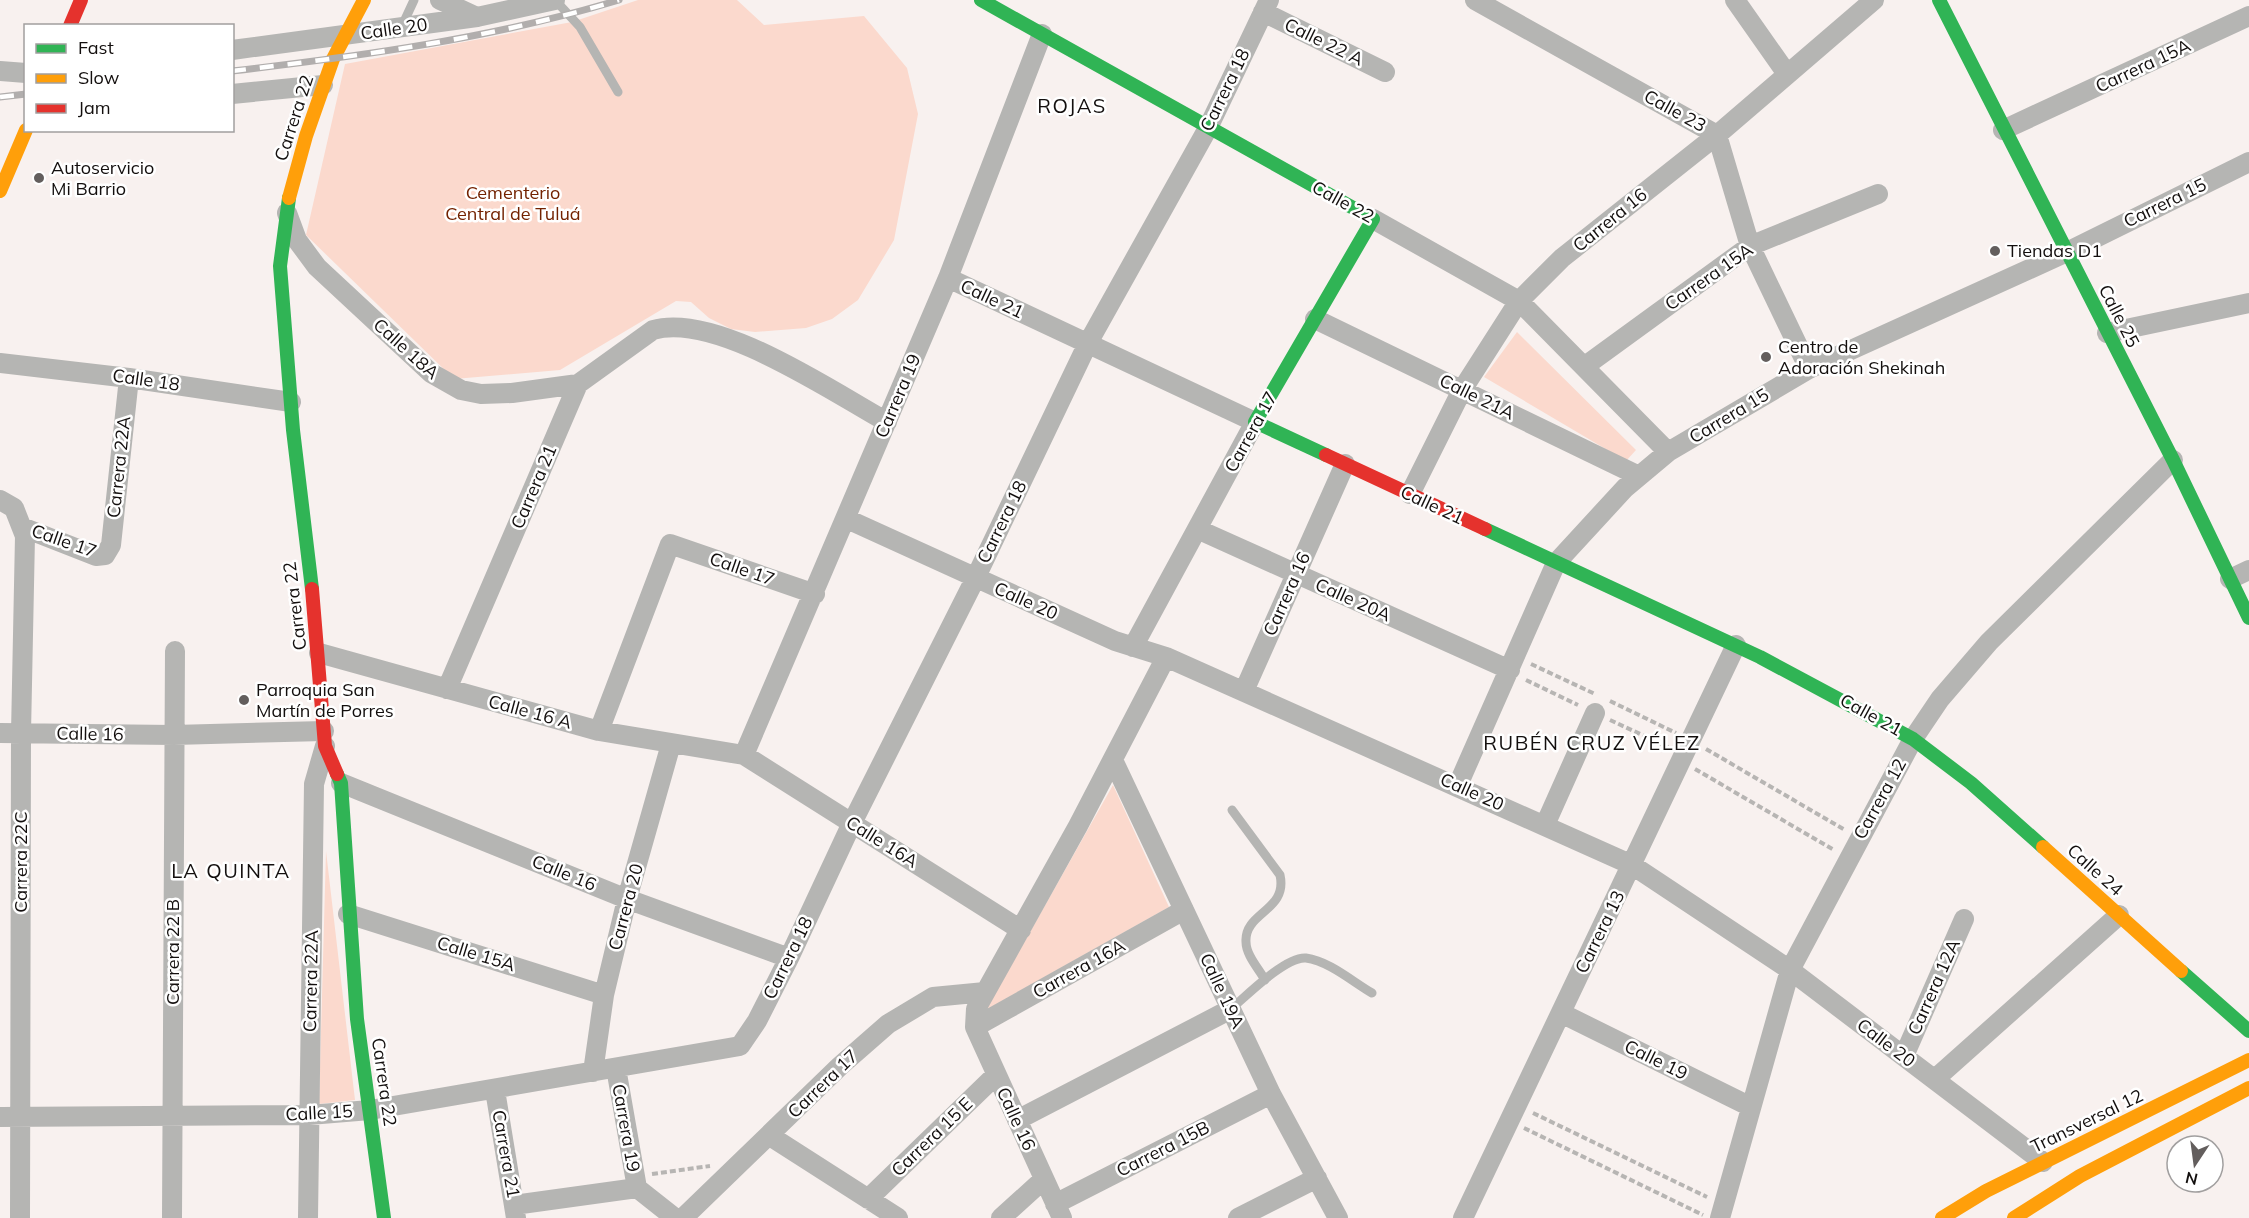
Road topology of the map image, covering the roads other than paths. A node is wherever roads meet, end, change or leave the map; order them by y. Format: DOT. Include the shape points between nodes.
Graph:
graph roads {
  1 [pos="81,0"];
  2 [pos="364,0"];
  3 [pos="414,0"];
  4 [pos="440,0"];
  5 [pos="555,0"];
  6 [pos="981,0"];
  7 [pos="1475,0"];
  8 [pos="1736,0"];
  9 [pos="1874,0"];
  10 [pos="1939,0"];
  11 [pos="1262,4"];
  12 [pos="2249,16"];
  13 [pos="477,17"];
  14 [pos="71,24"];
  15 [pos="400,28"];
  16 [pos="1042,34"];
  17 [pos="345,35"];
  18 [pos="234,50"];
  19 [pos="0,71"];
  20 [pos="1385,72"];
  21 [pos="24,73"];
  22 [pos="1787,74"];
  23 [pos="323,85"];
  24 [pos="618,92"];
  25 [pos="234,94"];
  26 [pos="1202,121"];
  27 [pos="2003,130"];
  28 [pos="1717,135"];
  29 [pos="23,138"];
  30 [pos="0,148"];
  31 [pos="2249,162"];
  32 [pos="0,191"];
  33 [pos="1878,194"];
  34 [pos="286,210"];
  35 [pos="1373,219"];
  36 [pos="1750,246"];
  37 [pos="2065,253"];
  38 [pos="948,278"];
  39 [pos="1519,301"];
  40 [pos="2249,303"];
  41 [pos="1315,319"];
  42 [pos="2107,333"];
  43 [pos="1088,343"];
  44 [pos="0,363"];
  45 [pos="1584,366"];
  46 [pos="1809,369"];
  47 [pos="129,378"];
  48 [pos="578,384"];
  49 [pos="1462,390"];
  50 [pos="291,402"];
  51 [pos="887,422"];
  52 [pos="1256,422"];
  53 [pos="1668,453"];
  54 [pos="2173,460"];
  55 [pos="1346,464"];
  56 [pos="1639,476"];
  57 [pos="1410,494"];
  58 [pos="7,504"];
  59 [pos="847,519"];
  60 [pos="22,527"];
  61 [pos="1197,528"];
  62 [pos="105,555"];
  63 [pos="1556,563"];
  64 [pos="2249,570"];
  65 [pos="1295,573"];
  66 [pos="975,579"];
  67 [pos="2230,579"];
  68 [pos="815,594"];
  69 [pos="2249,618"];
  70 [pos="1736,645"];
  71 [pos="1133,647"];
  72 [pos="175,651"];
  73 [pos="319,653"];
  74 [pos="1166,657"];
  75 [pos="1510,670"];
  76 [pos="447,689"];
  77 [pos="1244,691"];
  78 [pos="1595,713"];
  79 [pos="599,731"];
  80 [pos="0,733"];
  81 [pos="21,733"];
  82 [pos="174,735"];
  83 [pos="325,739"];
  84 [pos="1914,739"];
  85 [pos="671,744"];
  86 [pos="744,755"];
  87 [pos="1113,760"];
  88 [pos="341,783"];
  89 [pos="1458,785"];
  90 [pos="1232,810"];
  91 [pos="852,823"];
  92 [pos="1545,825"];
  93 [pos="1632,865"];
  94 [pos="627,899"];
  95 [pos="1184,910"];
  96 [pos="348,914"];
  97 [pos="2119,915"];
  98 [pos="1964,919"];
  99 [pos="1020,930"];
  100 [pos="789,958"];
  101 [pos="1790,970"];
  102 [pos="1265,980"];
  103 [pos="985,992"];
  104 [pos="1372,993"];
  105 [pos="604,995"];
  106 [pos="1231,1009"];
  107 [pos="1561,1013"];
  108 [pos="974,1023"];
  109 [pos="2249,1031"];
  110 [pos="740,1046"];
  111 [pos="1904,1056"];
  112 [pos="2249,1060"];
  113 [pos="616,1068"];
  114 [pos="593,1072"];
  115 [pos="996,1075"];
  116 [pos="1935,1079"];
  117 [pos="2249,1088"];
  118 [pos="495,1090"];
  119 [pos="1271,1094"];
  120 [pos="1751,1107"];
  121 [pos="370,1110"];
  122 [pos="309,1115"];
  123 [pos="0,1117"];
  124 [pos="21,1117"];
  125 [pos="172,1118"];
  126 [pos="1017,1120"];
  127 [pos="770,1136"];
  128 [pos="2043,1162"];
  129 [pos="1317,1178"];
  130 [pos="1044,1179"];
  131 [pos="636,1182"];
  132 [pos="1295,1190"];
  133 [pos="868,1199"];
  134 [pos="1059,1211"];
  135 [pos="515,1212"];
  136 [pos="1721,1214"];
  137 [pos="20,1218"];
  138 [pos="172,1218"];
  139 [pos="308,1218"];
  140 [pos="384,1218"];
  141 [pos="675,1218"];
  142 [pos="683,1218"];
  143 [pos="898,1218"];
  144 [pos="1001,1218"];
  145 [pos="1238,1218"];
  146 [pos="1274,1218"];
  147 [pos="1338,1218"];
  148 [pos="1463,1218"];
  149 [pos="1942,1218"];
  150 [pos="2014,1218"];
  1 -- 14 [label="street"];
  2 -- 17 [label="street, Carrera 22"];
  3 -- 15 [label="lane"];
  4 -- 13 [label="street"];
  5 -- 13 [label="street, Calle 20"];
  5 -- 24 [label="lane" via="580,27"];
  6 -- 16 [label="street, Calle 22"];
  7 -- 28 [label="street, Calle 23"];
  8 -- 22 [label="street"];
  9 -- 22 [label="street, Carrera 16"];
  10 -- 27 [label="street, Calle 25"];
  11 -- 20 [label="street, Calle 22 A"];
  11 -- 26 [label="street, Carrera 18"];
  12 -- 27 [label="street, Carrera 15A"];
  13 -- 15 [label="street, Calle 20"];
  15 -- 17 [label="street, Calle 20"];
  16 -- 26 [label="street, Calle 22"];
  16 -- 38 [label="street, Carrera 19"];
  17 -- 18 [label="street, Calle 20"];
  17 -- 23 [label="street, Carrera 22"];
  19 -- 21 [label="street"];
  22 -- 28 [label="street, Carrera 16"];
  23 -- 25 [label="street"];
  23 -- 34 [label="street, Carrera 22"];
  26 -- 35 [label="street, Calle 22"];
  26 -- 43 [label="street, Carrera 18"];
  27 -- 37 [label="street, Calle 25"];
  28 -- 36 [label="street, Calle 23"];
  28 -- 39 [label="street, Carrera 16" via="1562,258"];
  29 -- 30 [label="street"];
  29 -- 32 [label="street"];
  31 -- 37 [label="street, Carrera 15"];
  33 -- 36 [label="street, Carrera 15A"];
  34 -- 48 [label="street, Calle 18A" via="297,240 317,267 445,383 481,394"];
  34 -- 50 [label="street, Carrera 22" via="280,266"];
  35 -- 39 [label="street, Calle 22"];
  35 -- 41 [label="street, Carrera 17"];
  36 -- 45 [label="street, Carrera 15A"];
  36 -- 46 [label="street, Calle 23"];
  37 -- 42 [label="street, Calle 25"];
  37 -- 46 [label="street, Carrera 15"];
  38 -- 43 [label="street, Calle 21"];
  38 -- 51 [label="street, Carrera 19"];
  39 -- 45 [label="street, Calle 22"];
  39 -- 49 [label="street, Carrera 16"];
  40 -- 42 [label="street"];
  41 -- 49 [label="street, Calle 21A"];
  41 -- 52 [label="street, Carrera 17"];
  42 -- 54 [label="street, Calle 25"];
  43 -- 52 [label="street, Calle 21"];
  43 -- 66 [label="street, Carrera 18"];
  44 -- 47 [label="street, Calle 18"];
  45 -- 53 [label="street, Calle 22"];
  46 -- 53 [label="street, Carrera 15"];
  47 -- 50 [label="street, Calle 18"];
  47 -- 62 [label="street, Carrera 22A" via="111,546"];
  48 -- 51 [label="street" via="638,339 668,326 694,328 770,358"];
  48 -- 76 [label="street, Carrera 21"];
  49 -- 56 [label="street, Calle 21A"];
  49 -- 57 [label="street, Carrera 16"];
  50 -- 73 [label="street, Carrera 22"];
  51 -- 59 [label="street, Carrera 19"];
  52 -- 55 [label="street, Calle 21"];
  52 -- 61 [label="street, Carrera 17"];
  53 -- 56 [label="street, Carrera 15"];
  54 -- 67 [label="street, Calle 25"];
  54 -- 84 [label="street, Carrera 12" via="1989,642 1940,699"];
  55 -- 57 [label="street, Calle 21"];
  55 -- 65 [label="street, Carrera 16"];
  56 -- 63 [label="street, Carrera 15"];
  57 -- 63 [label="street, Calle 21"];
  58 -- 60 [label="street, Carrera 22C"];
  59 -- 66 [label="street, Calle 20"];
  59 -- 68 [label="street, Carrera 19"];
  60 -- 62 [label="street, Calle 17" via="96,556"];
  60 -- 81 [label="street, Carrera 22C" via="25,536"];
  61 -- 65 [label="street, Calle 20A"];
  61 -- 71 [label="street, Carrera 17"];
  63 -- 70 [label="street, Calle 21"];
  63 -- 75 [label="street, Carrera 15"];
  64 -- 67 [label="street"];
  65 -- 75 [label="street, Calle 20A"];
  65 -- 77 [label="street, Carrera 16"];
  66 -- 71 [label="street, Calle 20"];
  66 -- 91 [label="street, Carrera 18"];
  67 -- 69 [label="street, Calle 25"];
  68 -- 79 [label="street, Calle 17" via="670,544"];
  68 -- 86 [label="street, Carrera 19"];
  70 -- 84 [label="street, Calle 21"];
  70 -- 93 [label="street, Carrera 13"];
  71 -- 74 [label="street, Calle 20"];
  72 -- 82 [label="street, Carrera 22 B"];
  73 -- 76 [label="street, Calle 16 A"];
  73 -- 83 [label="street, Carrera 22"];
  74 -- 77 [label="street, Calle 20"];
  74 -- 87 [label="street"];
  75 -- 89 [label="street, Carrera 15"];
  76 -- 79 [label="street, Calle 16 A"];
  77 -- 89 [label="street, Calle 20"];
  78 -- 92 [label="street"];
  79 -- 85 [label="street, Calle 16 A"];
  80 -- 81 [label="street, Calle 16"];
  81 -- 82 [label="street, Calle 16"];
  81 -- 124 [label="street, Carrera 22C"];
  82 -- 83 [label="street, Calle 16"];
  82 -- 125 [label="street, Carrera 22 B"];
  83 -- 88 [label="street, Carrera 22"];
  83 -- 122 [label="street, Carrera 22A" via="314,784"];
  84 -- 97 [label="street, Calle 24" via="1971,783"];
  84 -- 101 [label="street, Carrera 12"];
  85 -- 86 [label="street, Calle 16 A"];
  85 -- 94 [label="street, Carrera 20"];
  86 -- 91 [label="street, Calle 16A"];
  87 -- 95 [label="street, Calle 19A"];
  87 -- 99 [label="street"];
  88 -- 94 [label="street, Calle 16"];
  88 -- 96 [label="street, Carrera 22"];
  89 -- 92 [label="street, Calle 20"];
  90 -- 102 [label="lane" via="1282,882 1278,898 1252,924 1246,942"];
  91 -- 99 [label="street, Calle 16A"];
  91 -- 100 [label="street, Carrera 18"];
  92 -- 93 [label="street, Calle 20"];
  93 -- 101 [label="street, Calle 20"];
  93 -- 107 [label="street, Carrera 13"];
  94 -- 100 [label="street, Calle 16"];
  94 -- 105 [label="street, Carrera 20"];
  95 -- 106 [label="street, Calle 19A"];
  95 -- 108 [label="street, Carrera 16A"];
  96 -- 105 [label="street, Calle 15A"];
  96 -- 121 [label="street, Carrera 22"];
  97 -- 109 [label="street, Calle 24"];
  97 -- 116 [label="street"];
  98 -- 111 [label="street, Carrera 12A"];
  99 -- 103 [label="street"];
  100 -- 110 [label="street, Carrera 18"];
  101 -- 111 [label="street, Calle 20"];
  101 -- 120 [label="street, Carrera 12"];
  102 -- 104 [label="lane" via="1293,960 1306,958 1322,963"];
  102 -- 106 [label="lane"];
  103 -- 108 [label="street"];
  103 -- 127 [label="street, Carrera 17" via="933,997 888,1024"];
  105 -- 114 [label="street, Carrera 20"];
  106 -- 119 [label="street, Calle 19A"];
  106 -- 126 [label="street"];
  107 -- 120 [label="street, Calle 19"];
  107 -- 148 [label="street, Carrera 13"];
  108 -- 115 [label="street, Calle 16"];
  110 -- 113 [label="street, Calle 15"];
  111 -- 116 [label="street, Calle 20"];
  112 -- 128 [label="street, Transversal 12"];
  113 -- 114 [label="street, Calle 15"];
  113 -- 131 [label="street, Carrera 19"];
  114 -- 118 [label="street, Calle 15"];
  115 -- 126 [label="street, Calle 16"];
  115 -- 133 [label="street, Carrera 15 E"];
  116 -- 128 [label="street, Calle 20"];
  117 -- 150 [label="street" via="2080,1176"];
  118 -- 121 [label="street, Calle 15"];
  118 -- 135 [label="street, Carrera 21"];
  119 -- 129 [label="street, Calle 19A"];
  119 -- 134 [label="street, Carrera 15B"];
  120 -- 136 [label="street, Carrera 12"];
  121 -- 122 [label="street, Calle 15"];
  121 -- 140 [label="street, Carrera 22"];
  122 -- 125 [label="street, Calle 15"];
  122 -- 139 [label="street, Carrera 22A"];
  123 -- 124 [label="street, Calle 15"];
  124 -- 125 [label="street, Calle 15"];
  124 -- 137 [label="street, Carrera 22C"];
  125 -- 138 [label="street, Carrera 22 B"];
  126 -- 130 [label="street, Calle 16"];
  127 -- 133 [label="street"];
  127 -- 142 [label="street, Carrera 17"];
  128 -- 149 [label="street, Transversal 12"];
  129 -- 132 [label="street"];
  129 -- 147 [label="street, Calle 19A"];
  130 -- 134 [label="street, Calle 16"];
  130 -- 144 [label="street"];
  131 -- 135 [label="street"];
  131 -- 141 [label="street"];
  132 -- 145 [label="street"];
  132 -- 146 [label="street"];
  133 -- 143 [label="street"];
}
